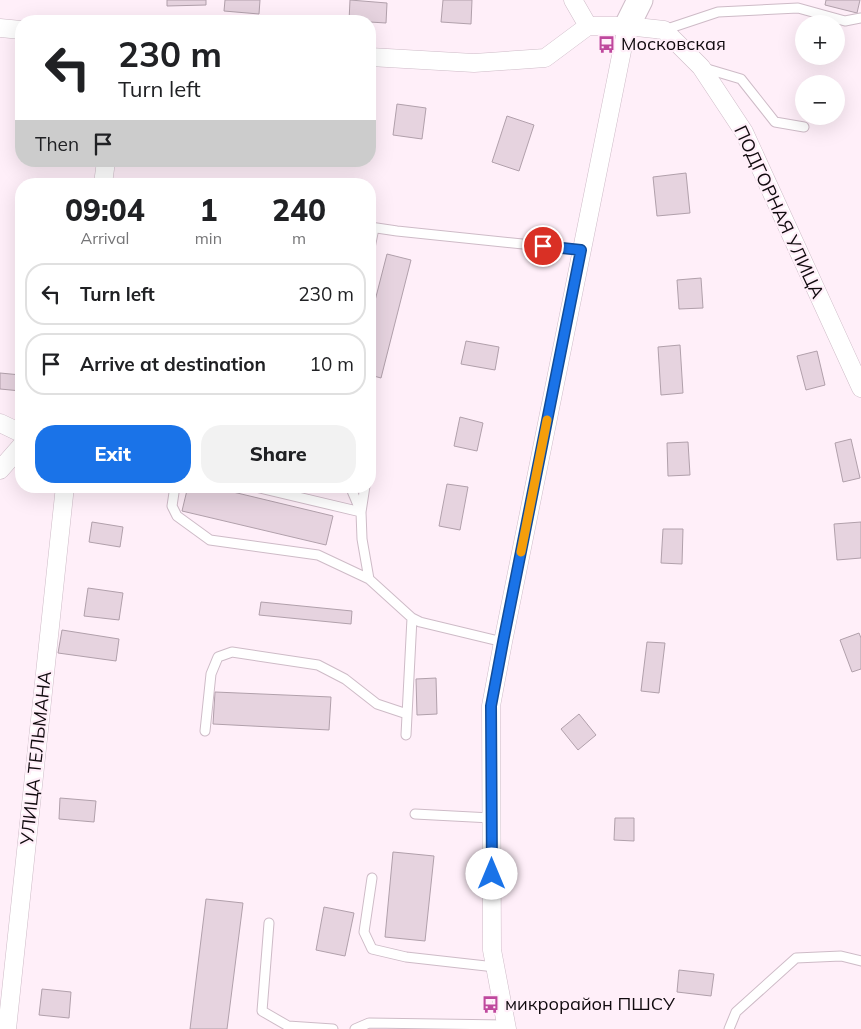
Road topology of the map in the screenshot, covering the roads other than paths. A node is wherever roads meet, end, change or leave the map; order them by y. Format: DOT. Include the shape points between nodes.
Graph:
graph roads {
  1 [pos="573,0"];
  2 [pos="640,0"];
  3 [pos="861,18"];
  4 [pos="588,26"];
  5 [pos="627,26"];
  6 [pos="0,28"];
  7 [pos="15,29"];
  8 [pos="664,30"];
  9 [pos="376,56"];
  10 [pos="701,67"];
  11 [pos="804,127"];
  12 [pos="376,227"];
  13 [pos="581,250"];
  14 [pos="861,388"];
  15 [pos="0,423"];
  16 [pos="15,429"];
  17 [pos="15,453"];
  18 [pos="0,470"];
  19 [pos="64,493"];
  20 [pos="174,493"];
  21 [pos="281,493"];
  22 [pos="353,493"];
  23 [pos="364,493"];
  24 [pos="361,512"];
  25 [pos="368,579"];
  26 [pos="412,618"];
  27 [pos="503,642"];
  28 [pos="407,714"];
  29 [pos="205,731"];
  30 [pos="406,735"];
  31 [pos="415,814"];
  32 [pos="491,818"];
  33 [pos="372,878"];
  34 [pos="269,923"];
  35 [pos="861,961"];
  36 [pos="495,967"];
  37 [pos="507,1027"];
  38 [pos="7,1029"];
  39 [pos="333,1029"];
  40 [pos="355,1029"];
  41 [pos="729,1029"];
  1 -- 4 [label="street"];
  2 -- 5 [label="street"];
  3 -- 8 [label="lane" via="846,22 798,8 718,12"];
  4 -- 5 [label="street"];
  4 -- 9 [label="street" via="545,58 474,63"];
  5 -- 8 [label="street"];
  5 -- 13 [label="street"];
  6 -- 7 [label="street"];
  8 -- 10 [label="street, ПОДГОРНАЯ УЛИЦА"];
  10 -- 11 [label="lane" via="741,79 775,122"];
  10 -- 14 [label="street, ПОДГОРНАЯ УЛИЦА" via="744,132"];
  12 -- 13 [label="lane"];
  13 -- 27 [label="street"];
  15 -- 16 [label="street"];
  17 -- 18 [label="street"];
  19 -- 38 [label="street, УЛИЦА ТЕЛЬМАНА"];
  20 -- 25 [label="lane" via="172,506 178,516 210,540 318,555"];
  21 -- 24 [label="lane"];
  22 -- 24 [label="lane"];
  23 -- 24 [label="lane"];
  24 -- 25 [label="lane"];
  25 -- 26 [label="lane"];
  26 -- 27 [label="lane"];
  26 -- 28 [label="lane"];
  27 -- 32 [label="street" via="491,706"];
  28 -- 29 [label="lane" via="377,704 318,665 232,652 218,657 210,674"];
  28 -- 30 [label="lane"];
  31 -- 32 [label="lane"];
  32 -- 36 [label="street" via="492,950"];
  33 -- 36 [label="lane" via="364,932 372,949 406,957"];
  34 -- 39 [label="lane" via="262,1011 288,1026"];
  35 -- 41 [label="lane" via="841,956 796,958 736,1012"];
  36 -- 37 [label="street"];
  37 -- 40 [label="lane" via="369,1023"];
}
